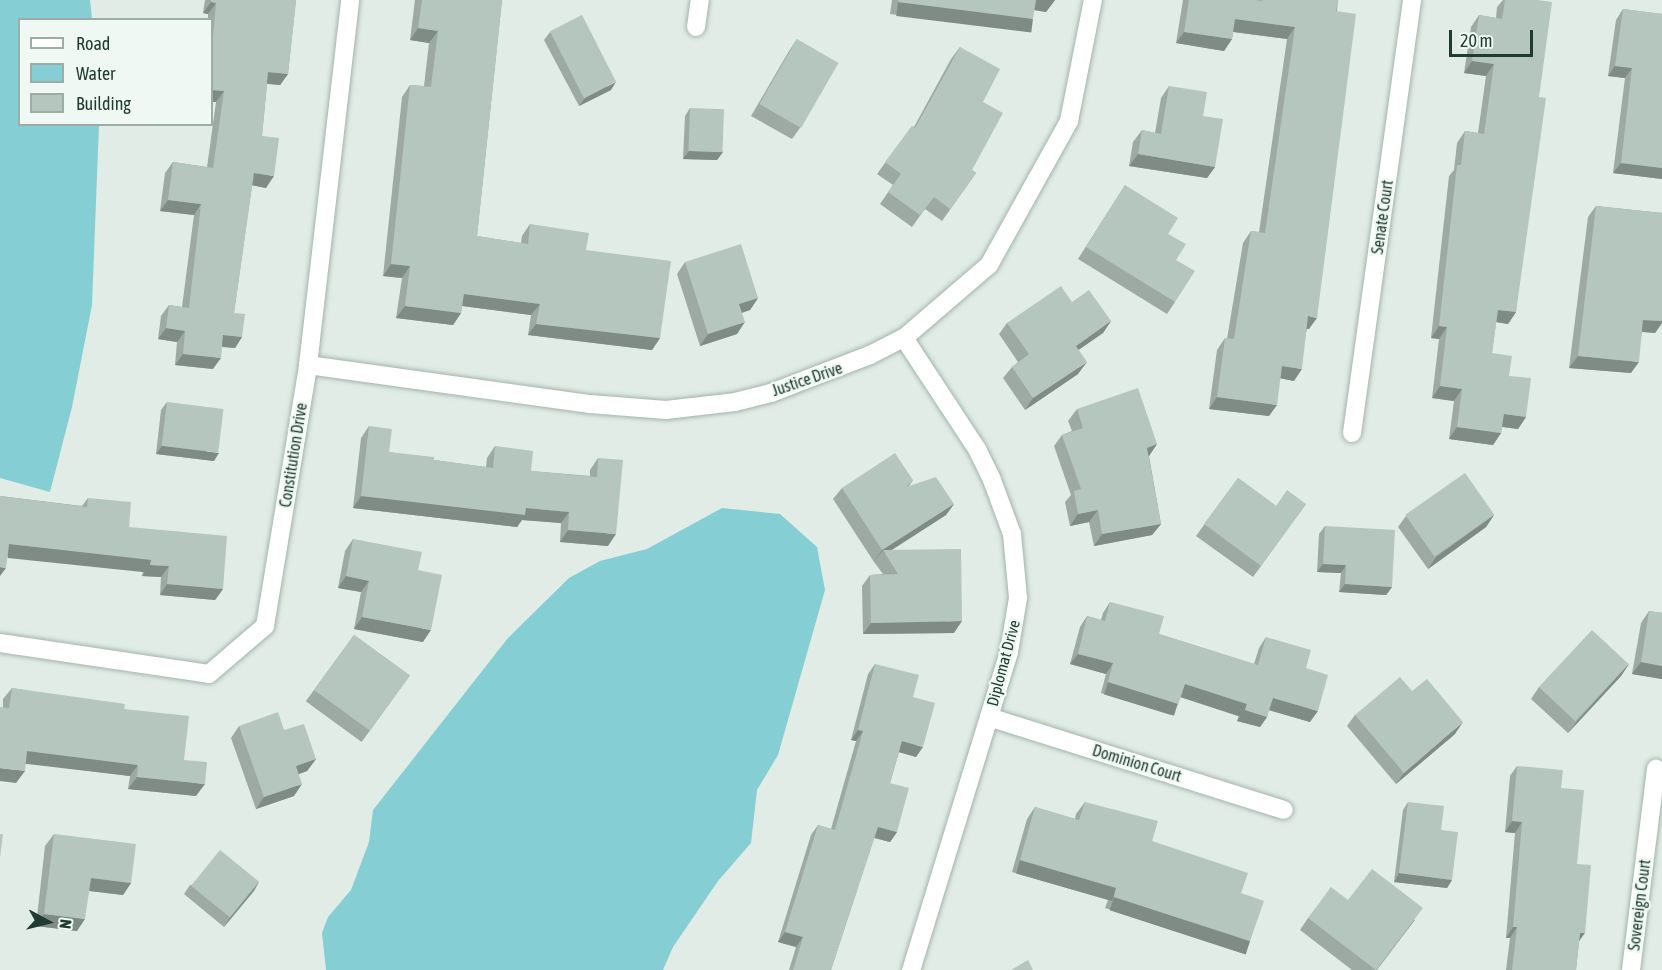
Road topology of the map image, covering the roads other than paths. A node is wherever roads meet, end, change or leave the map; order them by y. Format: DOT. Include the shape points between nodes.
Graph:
graph roads {
  1 [pos="350,0"];
  2 [pos="700,0"];
  3 [pos="1093,0"];
  4 [pos="1412,0"];
  5 [pos="696,27"];
  6 [pos="904,338"];
  7 [pos="308,365"];
  8 [pos="1352,433"];
  9 [pos="0,643"];
  10 [pos="989,717"];
  11 [pos="1656,769"];
  12 [pos="1284,810"];
  13 [pos="911,970"];
  14 [pos="1631,970"];
  1 -- 7 [label="street, Constitution Drive"];
  2 -- 5 [label="street"];
  3 -- 6 [label="street, Justice Drive" via="1069,121 1012,224 989,265"];
  4 -- 8 [label="street, Senate Court"];
  6 -- 7 [label="street, Justice Drive" via="803,383 735,402 666,410 590,404"];
  6 -- 10 [label="street, Diplomat Drive" via="977,449 1012,534 1018,598 1015,625"];
  7 -- 9 [label="street, Constitution Drive" via="265,626 209,674"];
  10 -- 12 [label="street, Dominion Court"];
  10 -- 13 [label="street, Diplomat Drive"];
  11 -- 14 [label="street, Sovereign Court"];
}
